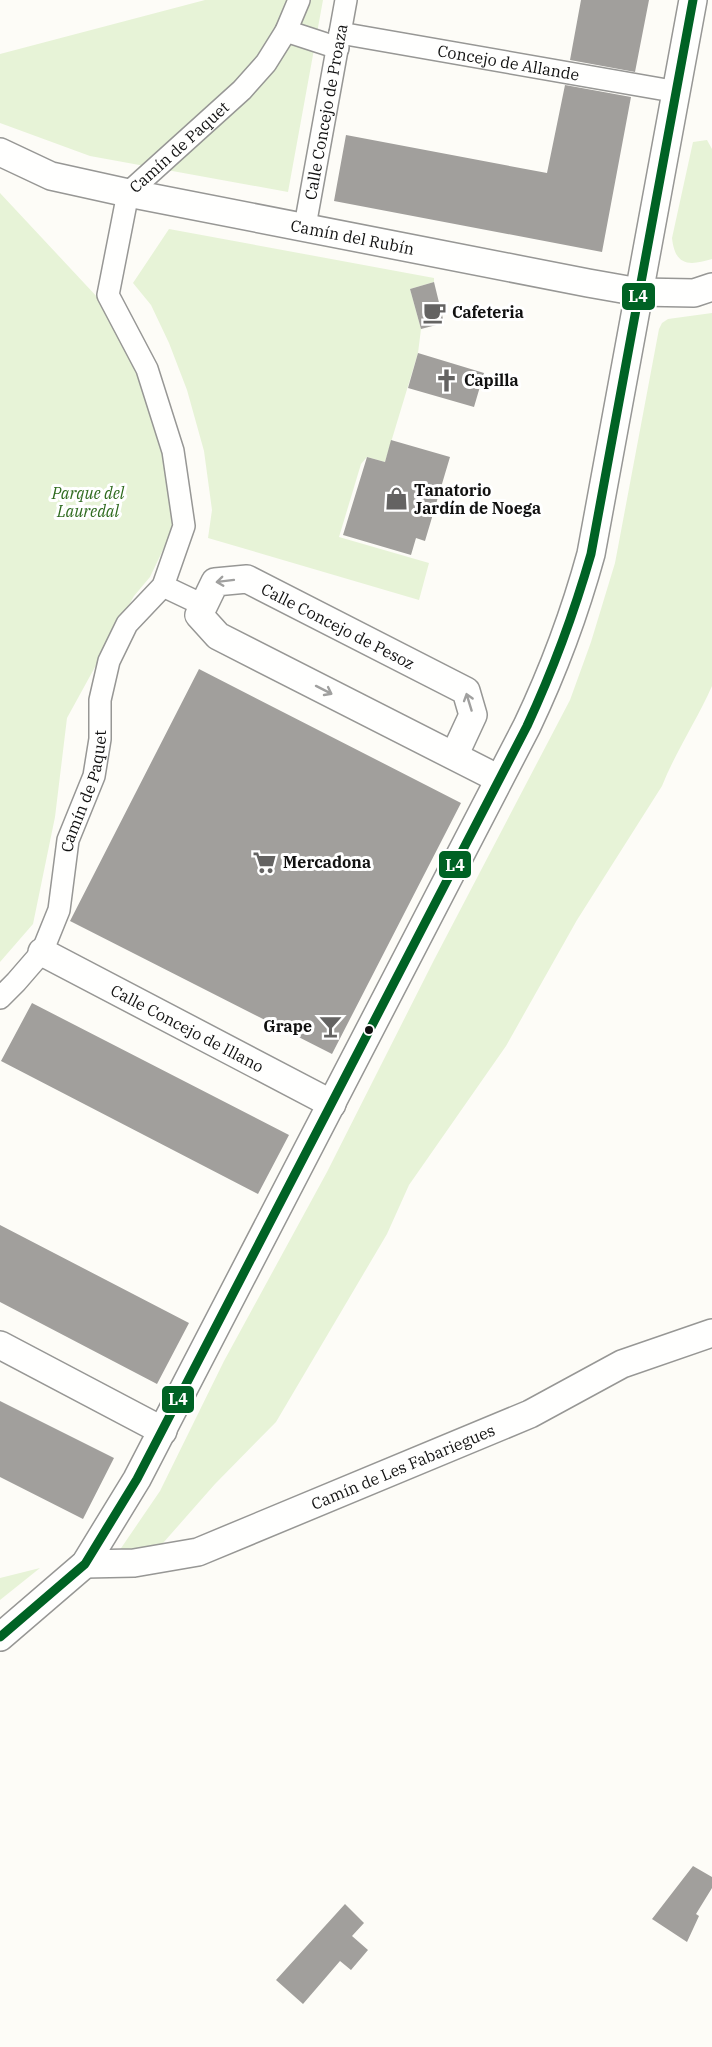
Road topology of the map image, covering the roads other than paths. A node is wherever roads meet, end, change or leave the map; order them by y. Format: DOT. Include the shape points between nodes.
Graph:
graph roads {
  1 [pos="299,0"];
  2 [pos="346,0"];
  3 [pos="693,0"];
  4 [pos="286,31"];
  5 [pos="339,41"];
  6 [pos="678,92"];
  7 [pos="0,152"];
  8 [pos="129,193"];
  9 [pos="305,226"];
  10 [pos="712,286"];
  11 [pos="639,292"];
  12 [pos="163,586"];
  13 [pos="203,605"];
  14 [pos="454,756"];
  15 [pos="500,779"];
  16 [pos="42,952"];
  17 [pos="0,998"];
  18 [pos="332,1104"];
  19 [pos="712,1333"];
  20 [pos="0,1345"];
  21 [pos="163,1431"];
  22 [pos="85,1564"];
  23 [pos="0,1637"];
  1 -- 4 [label="street, Camín de Paquet"];
  2 -- 5 [label="street, Calle Concejo de Proaza"];
  3 -- 6 [label="street"];
  4 -- 5 [label="street, Concejo de Allande"];
  4 -- 8 [label="street, Camín de Paquet" via="266,63 242,90"];
  5 -- 6 [label="street, Concejo de Allande"];
  5 -- 9 [label="street, Calle Concejo de Proaza"];
  6 -- 11 [label="street"];
  7 -- 8 [label="street, Camín del Rubín" via="51,176"];
  8 -- 9 [label="street, Camín del Rubín"];
  8 -- 12 [label="street, Camín de Paquet" via="108,295 147,369 173,451 184,526"];
  9 -- 11 [label="street, Camín del Rubín"];
  10 -- 11 [label="street, Camín del Rubín" via="694,293"];
  11 -- 15 [label="street" via="591,554 552,672"];
  12 -- 13 [label="street"];
  12 -- 16 [label="street, Camín de Paquet" via="127,624 109,662 100,700 100,739 94,776 68,840 58,909"];
  13 -- 14 [label="street, one-way" via="198,615 218,636"];
  14 -- 13 [label="street, Calle Concejo de Pesoz, one-way" via="473,715 466,691 247,579 215,582"];
  14 -- 15 [label="street"];
  15 -- 18 [label="street"];
  16 -- 17 [label="street, Camín de Paquet"];
  16 -- 18 [label="street, Calle Concejo de Illano"];
  18 -- 21 [label="street"];
  19 -- 22 [label="street, Camín de Les Fabariegues" via="622,1364 530,1414 198,1552 134,1563"];
  20 -- 21 [label="street"];
  21 -- 22 [label="street"];
  22 -- 23 [label="street"];
}
